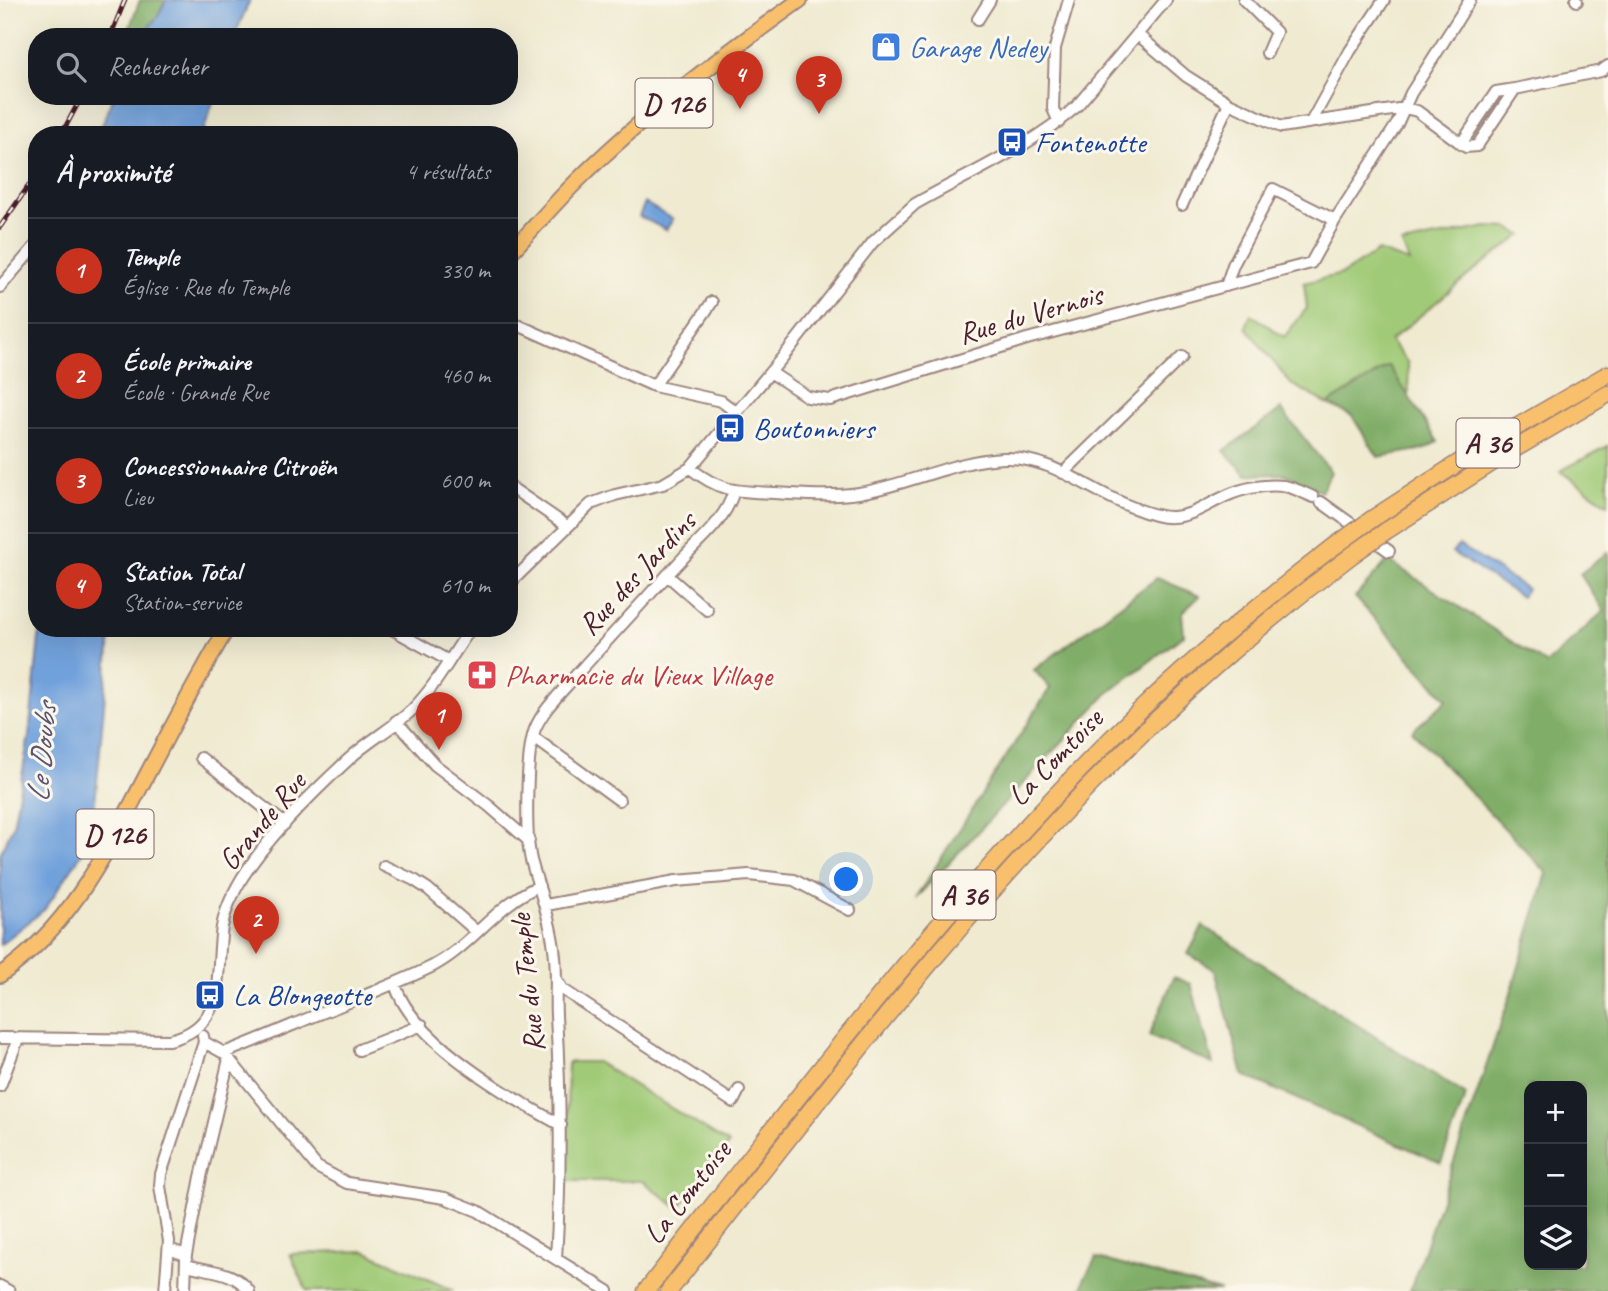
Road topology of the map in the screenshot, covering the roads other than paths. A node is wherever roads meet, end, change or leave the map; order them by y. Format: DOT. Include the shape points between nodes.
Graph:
graph roads {
  1 [pos="800,0"];
  2 [pos="814,0"];
  3 [pos="990,0"];
  4 [pos="1069,0"];
  5 [pos="1166,0"];
  6 [pos="1244,0"];
  7 [pos="1384,0"];
  8 [pos="1470,0"];
  9 [pos="978,19"];
  10 [pos="1137,34"];
  11 [pos="1267,52"];
  12 [pos="1608,66"];
  13 [pos="1229,103"];
  14 [pos="1405,108"];
  15 [pos="1059,122"];
  16 [pos="1311,122"];
  17 [pos="1182,205"];
  18 [pos="543,218"];
  19 [pos="1335,219"];
  20 [pos="518,244"];
  21 [pos="28,254"];
  22 [pos="0,286"];
  23 [pos="1226,286"];
  24 [pos="712,302"];
  25 [pos="518,325"];
  26 [pos="1182,357"];
  27 [pos="770,373"];
  28 [pos="1608,374"];
  29 [pos="654,386"];
  30 [pos="1608,394"];
  31 [pos="736,412"];
  32 [pos="690,468"];
  33 [pos="1063,473"];
  34 [pos="734,491"];
  35 [pos="518,492"];
  36 [pos="567,526"];
  37 [pos="1389,551"];
  38 [pos="518,575"];
  39 [pos="667,575"];
  40 [pos="707,610"];
  41 [pos="222,637"];
  42 [pos="406,637"];
  43 [pos="465,637"];
  44 [pos="449,661"];
  45 [pos="396,722"];
  46 [pos="533,737"];
  47 [pos="201,758"];
  48 [pos="620,800"];
  49 [pos="285,824"];
  50 [pos="529,841"];
  51 [pos="384,866"];
  52 [pos="539,886"];
  53 [pos="546,905"];
  54 [pos="850,910"];
  55 [pos="477,932"];
  56 [pos="0,975"];
  57 [pos="557,981"];
  58 [pos="395,984"];
  59 [pos="422,1025"];
  60 [pos="200,1026"];
  61 [pos="0,1038"];
  62 [pos="18,1039"];
  63 [pos="204,1042"];
  64 [pos="359,1050"];
  65 [pos="227,1056"];
  66 [pos="1,1082"];
  67 [pos="739,1090"];
  68 [pos="561,1125"];
  69 [pos="169,1249"];
  70 [pos="556,1259"];
  71 [pos="186,1260"];
  72 [pos="0,1286"];
  73 [pos="9,1291"];
  74 [pos="164,1291"];
  75 [pos="185,1291"];
  76 [pos="249,1291"];
  77 [pos="608,1291"];
  78 [pos="646,1291"];
  79 [pos="669,1291"];
  1 -- 18 [label="main road, D 126" via="637,128"];
  2 -- 18 [label="main road, D 126" via="694,86"];
  3 -- 9 [label="street"];
  4 -- 15 [label="street" via="1055,48 1053,109"];
  5 -- 10 [label="street"];
  6 -- 11 [label="street" via="1276,33"];
  7 -- 16 [label="street"];
  8 -- 14 [label="street"];
  10 -- 13 [label="street" via="1186,76"];
  10 -- 15 [label="street"];
  12 -- 14 [label="street" via="1496,92 1461,144 1417,111"];
  13 -- 16 [label="street" via="1281,127"];
  13 -- 17 [label="street"];
  14 -- 16 [label="street"];
  14 -- 19 [label="street"];
  15 -- 27 [label="street" via="900,216 873,242"];
  18 -- 20 [label="main road, D 126"];
  19 -- 23 [label="street, Rue du Vernois" via="1311,263"];
  19 -- 23 [label="street" via="1273,189"];
  21 -- 22 [label="street"];
  23 -- 27 [label="street, Rue du Vernois" via="1027,339 830,400 808,397"];
  24 -- 29 [label="street"];
  25 -- 29 [label="street"];
  26 -- 33 [label="street"];
  27 -- 31 [label="street"];
  28 -- 78 [label="highway, La Comtoise / A 36, bridge" via="1489,443 1372,519 1240,621 1166,686 1041,810 901,969"];
  29 -- 31 [label="street" via="721,401"];
  30 -- 79 [label="highway, La Comtoise / A 36, bridge" via="1501,457 1352,555 1212,668 1113,762 931,961"];
  31 -- 32 [label="street"];
  32 -- 34 [label="street" via="710,483"];
  32 -- 36 [label="street" via="663,484 591,503"];
  33 -- 34 [label="street" via="1026,459 1003,458 860,493 821,496"];
  33 -- 37 [label="street" via="1118,502 1170,518 1189,515 1254,487 1285,486 1317,500"];
  34 -- 39 [label="street, Rue des Jardins" via="717,525"];
  35 -- 36 [label="street"];
  36 -- 38 [label="street"];
  39 -- 40 [label="street"];
  39 -- 46 [label="street, Rue des Jardins" via="563,690"];
  41 -- 56 [label="main road, D 126" via="86,886 48,936"];
  42 -- 44 [label="street"];
  43 -- 44 [label="street, Grande Rue"];
  44 -- 45 [label="street, Grande Rue" via="411,711"];
  45 -- 49 [label="street, Grande Rue" via="349,759"];
  45 -- 50 [label="street" via="435,765"];
  46 -- 48 [label="street"];
  46 -- 50 [label="street, Rue des Jardins"];
  47 -- 49 [label="street"];
  49 -- 60 [label="street, Grande Rue" via="229,902 214,1002"];
  50 -- 52 [label="street, Rue du Temple"];
  51 -- 55 [label="street" via="428,889"];
  52 -- 53 [label="street, Rue du Temple"];
  52 -- 55 [label="street" via="504,905"];
  53 -- 54 [label="street" via="676,881 749,875 794,880"];
  53 -- 57 [label="street, Rue du Temple"];
  55 -- 58 [label="street" via="434,965"];
  57 -- 67 [label="street" via="562,989 733,1102"];
  57 -- 68 [label="street, Rue du Temple"];
  58 -- 59 [label="street" via="399,998"];
  58 -- 65 [label="street"];
  59 -- 64 [label="street"];
  59 -- 68 [label="street" via="493,1085"];
  60 -- 62 [label="street" via="188,1036 169,1040"];
  60 -- 63 [label="street"];
  61 -- 62 [label="street"];
  62 -- 66 [label="street"];
  63 -- 65 [label="street"];
  63 -- 69 [label="street" via="161,1174"];
  65 -- 70 [label="street" via="317,1167 347,1183 445,1198 478,1211"];
  65 -- 71 [label="street"];
  68 -- 70 [label="street, Rue du Temple"];
  69 -- 71 [label="street"];
  69 -- 74 [label="street"];
  70 -- 77 [label="street"];
  71 -- 75 [label="street"];
  71 -- 76 [label="street" via="228,1273"];
  72 -- 73 [label="street"];
}
